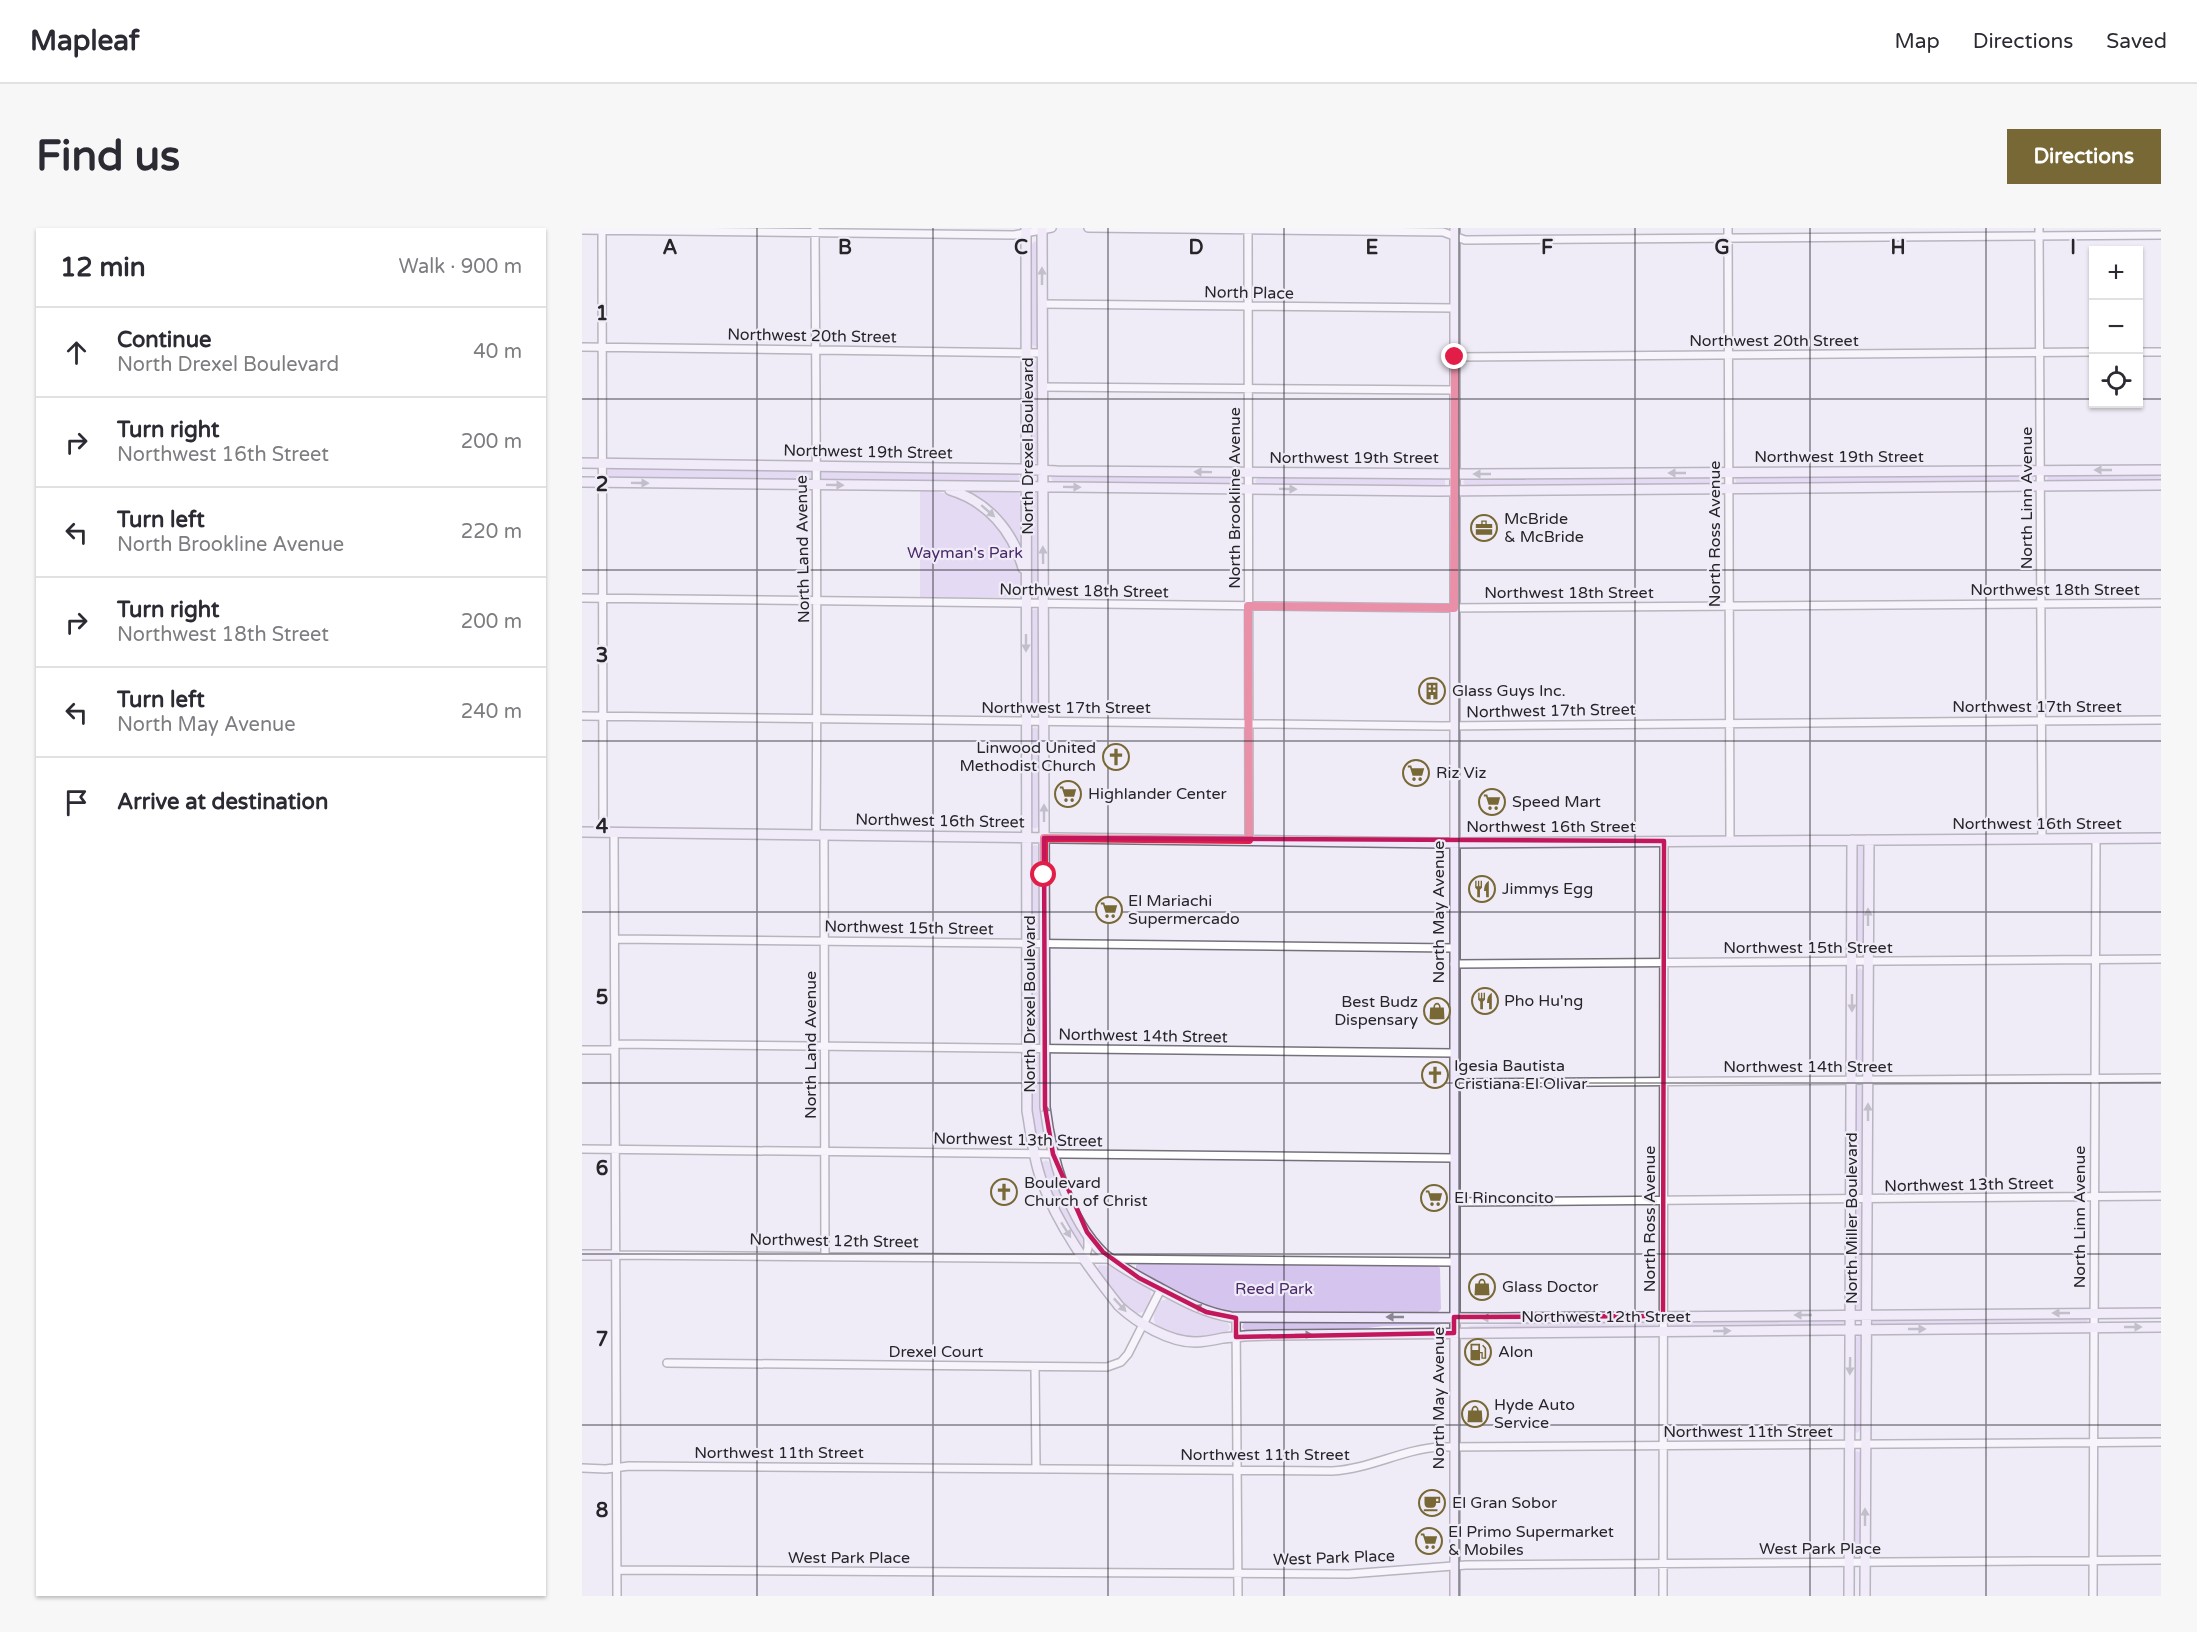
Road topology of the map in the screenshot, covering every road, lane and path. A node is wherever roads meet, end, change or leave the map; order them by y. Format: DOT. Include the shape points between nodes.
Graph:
graph roads {
  1 [pos="1052,228"];
  2 [pos="1088,228"];
  3 [pos="1728,228"];
  4 [pos="602,229"];
  5 [pos="1042,229"];
  6 [pos="1248,229"];
  7 [pos="582,230"];
  8 [pos="815,230"];
  9 [pos="1026,231"];
  10 [pos="1455,232"];
  11 [pos="2039,232"];
  12 [pos="2161,235"];
  13 [pos="1728,238"];
  14 [pos="1042,304"];
  15 [pos="1248,306"];
  16 [pos="1455,308"];
  17 [pos="582,347"];
  18 [pos="603,347"];
  19 [pos="815,350"];
  20 [pos="1027,352"];
  21 [pos="1042,352"];
  22 [pos="2089,352"];
  23 [pos="2143,352"];
  24 [pos="2161,352"];
  25 [pos="2040,353"];
  26 [pos="1728,355"];
  27 [pos="1455,357"];
  28 [pos="1042,387"];
  29 [pos="1248,388"];
  30 [pos="1454,390"];
  31 [pos="582,464"];
  32 [pos="603,464"];
  33 [pos="815,466"];
  34 [pos="1026,469"];
  35 [pos="1043,470"];
  36 [pos="2040,470"];
  37 [pos="2161,470"];
  38 [pos="1248,473"];
  39 [pos="1728,473"];
  40 [pos="1454,474"];
  41 [pos="582,482"];
  42 [pos="604,482"];
  43 [pos="815,484"];
  44 [pos="2161,485"];
  45 [pos="936,486"];
  46 [pos="2040,486"];
  47 [pos="1026,487"];
  48 [pos="1043,487"];
  49 [pos="1729,488"];
  50 [pos="1248,489"];
  51 [pos="1454,490"];
  52 [pos="1026,578"];
  53 [pos="582,598"];
  54 [pos="603,598"];
  55 [pos="818,602"];
  56 [pos="1026,603"];
  57 [pos="2041,603"];
  58 [pos="2161,603"];
  59 [pos="1044,604"];
  60 [pos="1729,605"];
  61 [pos="1248,606"];
  62 [pos="1454,608"];
  63 [pos="582,716"];
  64 [pos="604,716"];
  65 [pos="818,720"];
  66 [pos="2161,720"];
  67 [pos="1026,721"];
  68 [pos="1044,721"];
  69 [pos="2041,721"];
  70 [pos="1249,723"];
  71 [pos="1730,723"];
  72 [pos="1455,726"];
  73 [pos="582,832"];
  74 [pos="603,832"];
  75 [pos="614,832"];
  76 [pos="820,835"];
  77 [pos="1026,837"];
  78 [pos="1044,838"];
  79 [pos="2161,838"];
  80 [pos="2042,839"];
  81 [pos="2096,839"];
  82 [pos="1249,840"];
  83 [pos="1852,840"];
  84 [pos="1869,840"];
  85 [pos="1664,841"];
  86 [pos="1730,841"];
  87 [pos="1454,843"];
  88 [pos="615,939"];
  89 [pos="824,941"];
  90 [pos="1026,944"];
  91 [pos="1044,944"];
  92 [pos="1454,948"];
  93 [pos="2161,959"];
  94 [pos="2096,960"];
  95 [pos="1852,961"];
  96 [pos="1868,961"];
  97 [pos="1663,962"];
  98 [pos="1454,964"];
  99 [pos="825,1046"];
  100 [pos="615,1047"];
  101 [pos="1027,1048"];
  102 [pos="1045,1048"];
  103 [pos="582,1050"];
  104 [pos="1454,1053"];
  105 [pos="2095,1078"];
  106 [pos="2161,1078"];
  107 [pos="1851,1080"];
  108 [pos="1868,1080"];
  109 [pos="1663,1081"];
  110 [pos="1454,1083"];
  111 [pos="582,1149"];
  112 [pos="615,1149"];
  113 [pos="825,1151"];
  114 [pos="1034,1154"];
  115 [pos="1053,1154"];
  116 [pos="1454,1158"];
  117 [pos="2094,1197"];
  118 [pos="2161,1197"];
  119 [pos="1868,1199"];
  120 [pos="1852,1200"];
  121 [pos="1663,1201"];
  122 [pos="1454,1202"];
  123 [pos="1088,1233"];
  124 [pos="582,1255"];
  125 [pos="616,1255"];
  126 [pos="825,1256"];
  127 [pos="1085,1259"];
  128 [pos="1111,1259"];
  129 [pos="1454,1262"];
  130 [pos="1161,1289"];
  131 [pos="2093,1313"];
  132 [pos="2161,1313"];
  133 [pos="1867,1314"];
  134 [pos="1850,1315"];
  135 [pos="1663,1316"];
  136 [pos="1236,1317"];
  137 [pos="1454,1317"];
  138 [pos="1144,1323"];
  139 [pos="2161,1327"];
  140 [pos="2093,1328"];
  141 [pos="1850,1330"];
  142 [pos="1867,1330"];
  143 [pos="1663,1332"];
  144 [pos="1454,1333"];
  145 [pos="1236,1337"];
  146 [pos="667,1363"];
  147 [pos="1035,1366"];
  148 [pos="2161,1442"];
  149 [pos="2093,1443"];
  150 [pos="1866,1444"];
  151 [pos="1664,1445"];
  152 [pos="1849,1445"];
  153 [pos="1454,1447"];
  154 [pos="616,1467"];
  155 [pos="1036,1467"];
  156 [pos="582,1468"];
  157 [pos="1237,1470"];
  158 [pos="2093,1560"];
  159 [pos="2161,1560"];
  160 [pos="1849,1562"];
  161 [pos="1865,1562"];
  162 [pos="1663,1563"];
  163 [pos="1455,1566"];
  164 [pos="617,1570"];
  165 [pos="1238,1574"];
  166 [pos="617,1596"];
  167 [pos="1238,1596"];
  168 [pos="1455,1596"];
  169 [pos="1663,1596"];
  170 [pos="1849,1596"];
  171 [pos="1865,1596"];
  172 [pos="2093,1596"];
  1 -- 5 [label="street"];
  2 -- 6 [label="street"];
  3 -- 13 [label="street, North Ross Avenue"];
  4 -- 7 [label="street"];
  4 -- 8 [label="street"];
  4 -- 18 [label="street"];
  5 -- 9 [label="street"];
  14 -- 5 [label="street, North Drexel Boulevard, one-way"];
  6 -- 10 [label="street"];
  6 -- 15 [label="street, North Brookline Avenue"];
  8 -- 9 [label="street" via="1014,236"];
  8 -- 19 [label="street, North Land Avenue"];
  9 -- 20 [label="street"];
  10 -- 13 [label="street" via="1466,240"];
  10 -- 16 [label="street, North May Avenue"];
  11 -- 12 [label="street"];
  11 -- 13 [label="street"];
  11 -- 25 [label="street, North Linn Avenue"];
  13 -- 26 [label="street, North Ross Avenue"];
  14 -- 15 [label="street, North Place"];
  14 -- 21 [label="street, North Drexel Boulevard"];
  15 -- 16 [label="street, North Place"];
  15 -- 29 [label="street, North Brookline Avenue"];
  16 -- 27 [label="street, North May Avenue"];
  17 -- 18 [label="street, Northwest 20th Street"];
  18 -- 19 [label="street, Northwest 20th Street"];
  18 -- 32 [label="street"];
  19 -- 20 [label="street, Northwest 20th Street"];
  19 -- 33 [label="street, North Land Avenue"];
  20 -- 21 [label="street, Northwest 20th Street"];
  20 -- 34 [label="street"];
  21 -- 28 [label="street, North Drexel Boulevard"];
  22 -- 25 [label="street, Northwest 20th Street"];
  23 -- 24 [label="street"];
  25 -- 26 [label="street, Northwest 20th Street"];
  25 -- 36 [label="street, North Linn Avenue"];
  26 -- 27 [label="street, Northwest 20th Street"];
  26 -- 39 [label="street, North Ross Avenue"];
  27 -- 30 [label="street, North May Avenue"];
  28 -- 29 [label="street"];
  28 -- 35 [label="street, North Drexel Boulevard"];
  29 -- 30 [label="street"];
  29 -- 38 [label="street, North Brookline Avenue"];
  30 -- 40 [label="street, North May Avenue"];
  31 -- 32 [label="street, Northwest 19th Street"];
  32 -- 33 [label="street, Northwest 19th Street"];
  32 -- 42 [label="street"];
  33 -- 34 [label="street, Northwest 19th Street"];
  33 -- 43 [label="street, North Land Avenue"];
  34 -- 35 [label="street, Northwest 19th Street"];
  34 -- 47 [label="street"];
  38 -- 35 [label="street, Northwest 19th Street, one-way"];
  35 -- 48 [label="street, North Drexel Boulevard"];
  37 -- 36 [label="street, Northwest 19th Street, one-way"];
  36 -- 39 [label="street, Northwest 19th Street"];
  36 -- 46 [label="street, North Linn Avenue"];
  38 -- 40 [label="street, Northwest 19th Street"];
  38 -- 50 [label="street, North Brookline Avenue"];
  39 -- 40 [label="street, Northwest 19th Street, one-way"];
  39 -- 49 [label="street, North Ross Avenue"];
  40 -- 51 [label="street, North May Avenue"];
  41 -- 42 [label="street, Northwest 19th Street"];
  42 -- 43 [label="street, Northwest 19th Street, one-way"];
  42 -- 54 [label="street"];
  43 -- 45 [label="street, Northwest 19th Street, one-way"];
  43 -- 55 [label="street, North Land Avenue"];
  44 -- 46 [label="street, Northwest 19th Street"];
  45 -- 47 [label="street, Northwest 19th Street"];
  45 -- 52 [label="street, one-way" via="962,494 994,516 1015,544"];
  46 -- 49 [label="street, Northwest 19th Street"];
  46 -- 57 [label="street, North Linn Avenue"];
  47 -- 48 [label="street, Northwest 19th Street"];
  47 -- 52 [label="street"];
  48 -- 50 [label="street, Northwest 19th Street, one-way"];
  59 -- 48 [label="street, North Drexel Boulevard, one-way"];
  49 -- 51 [label="street, Northwest 19th Street"];
  49 -- 60 [label="street, North Ross Avenue"];
  50 -- 51 [label="street, Northwest 19th Street, one-way"];
  50 -- 61 [label="street, North Brookline Avenue"];
  51 -- 62 [label="street, North May Avenue"];
  52 -- 56 [label="street"];
  53 -- 54 [label="street, Northwest 18th Street"];
  54 -- 55 [label="street, Northwest 18th Street"];
  54 -- 64 [label="street"];
  55 -- 56 [label="street, Northwest 18th Street"];
  55 -- 65 [label="street, North Land Avenue"];
  56 -- 59 [label="street, Northwest 18th Street"];
  56 -- 67 [label="street, one-way"];
  57 -- 58 [label="street, Northwest 18th Street"];
  57 -- 60 [label="street, Northwest 18th Street"];
  57 -- 69 [label="street, North Linn Avenue"];
  59 -- 61 [label="street, Northwest 18th Street"];
  59 -- 68 [label="street, North Drexel Boulevard"];
  60 -- 62 [label="street, Northwest 18th Street"];
  60 -- 71 [label="street, North Ross Avenue"];
  61 -- 62 [label="street, Northwest 18th Street"];
  61 -- 70 [label="street, North Brookline Avenue"];
  62 -- 72 [label="street, North May Avenue"];
  63 -- 64 [label="street, Northwest 17th Street"];
  64 -- 65 [label="street, Northwest 17th Street"];
  64 -- 74 [label="street"];
  65 -- 67 [label="street, Northwest 17th Street"];
  65 -- 76 [label="street, North Land Avenue"];
  66 -- 69 [label="street, Northwest 17th Street"];
  67 -- 68 [label="street, Northwest 17th Street"];
  67 -- 77 [label="street"];
  68 -- 70 [label="street, Northwest 17th Street"];
  78 -- 68 [label="street, North Drexel Boulevard, one-way"];
  69 -- 71 [label="street, Northwest 17th Street"];
  69 -- 80 [label="street, North Linn Avenue"];
  70 -- 72 [label="street, Northwest 17th Street"];
  70 -- 82 [label="street, North Brookline Avenue"];
  71 -- 72 [label="street, Northwest 17th Street"];
  71 -- 86 [label="street, North Ross Avenue"];
  72 -- 87 [label="street, North May Avenue"];
  73 -- 74 [label="street, Northwest 16th Street"];
  74 -- 75 [label="street, Northwest 16th Street"];
  75 -- 76 [label="street, Northwest 16th Street"];
  75 -- 88 [label="street"];
  76 -- 77 [label="street, Northwest 16th Street"];
  76 -- 89 [label="street, North Land Avenue"];
  77 -- 78 [label="street, Northwest 16th Street"];
  77 -- 90 [label="street"];
  78 -- 82 [label="street, Northwest 16th Street"];
  78 -- 91 [label="street, North Drexel Boulevard"];
  79 -- 81 [label="street, Northwest 16th Street"];
  80 -- 81 [label="street, Northwest 16th Street"];
  80 -- 84 [label="street, Northwest 16th Street"];
  81 -- 94 [label="street, North Linn Avenue"];
  82 -- 87 [label="street, Northwest 16th Street"];
  83 -- 84 [label="street, Northwest 16th Street"];
  83 -- 86 [label="street, Northwest 16th Street"];
  83 -- 95 [label="street, North Miller Boulevard"];
  96 -- 84 [label="street, North Miller Boulevard, one-way"];
  85 -- 86 [label="street, Northwest 16th Street"];
  85 -- 87 [label="street, Northwest 16th Street"];
  85 -- 97 [label="street, North Ross Avenue"];
  87 -- 92 [label="street, North May Avenue"];
  88 -- 89 [label="street, Northwest 15th Street"];
  88 -- 100 [label="street"];
  89 -- 90 [label="street, Northwest 15th Street"];
  89 -- 99 [label="street, North Land Avenue"];
  90 -- 91 [label="street, Northwest 15th Street"];
  90 -- 101 [label="street"];
  91 -- 92 [label="street, Northwest 15th Street"];
  91 -- 102 [label="street, North Drexel Boulevard"];
  92 -- 98 [label="street, North May Avenue"];
  93 -- 94 [label="street, Northwest 15th Street"];
  94 -- 96 [label="street, Northwest 15th Street"];
  94 -- 105 [label="street, North Linn Avenue"];
  95 -- 96 [label="street, Northwest 15th Street"];
  95 -- 97 [label="street, Northwest 15th Street"];
  95 -- 107 [label="street, North Miller Boulevard, one-way"];
  96 -- 108 [label="street, North Miller Boulevard"];
  97 -- 98 [label="street, Northwest 15th Street"];
  97 -- 109 [label="street, North Ross Avenue"];
  98 -- 104 [label="street, North May Avenue"];
  99 -- 100 [label="street, Northwest 14th Street"];
  99 -- 101 [label="street, Northwest 14th Street"];
  99 -- 113 [label="street, North Land Avenue"];
  100 -- 103 [label="street, Northwest 14th Street"];
  100 -- 112 [label="street"];
  101 -- 102 [label="street, Northwest 14th Street"];
  101 -- 114 [label="street" via="1027,1111"];
  102 -- 104 [label="street, Northwest 14th Street"];
  115 -- 102 [label="street, North Drexel Boulevard, one-way" via="1045,1107"];
  104 -- 110 [label="street, North May Avenue"];
  105 -- 106 [label="street, Northwest 14th Street"];
  105 -- 108 [label="street, Northwest 14th Street"];
  105 -- 117 [label="street, North Linn Avenue"];
  107 -- 108 [label="street, Northwest 14th Street"];
  107 -- 109 [label="street, Northwest 14th Street"];
  107 -- 120 [label="street, North Miller Boulevard"];
  119 -- 108 [label="street, North Miller Boulevard, one-way"];
  109 -- 110 [label="street, Northwest 14th Street"];
  109 -- 121 [label="street, North Ross Avenue"];
  110 -- 116 [label="street, North May Avenue"];
  111 -- 112 [label="street, Northwest 13th Street"];
  112 -- 113 [label="street, Northwest 13th Street"];
  112 -- 125 [label="street"];
  113 -- 114 [label="street, Northwest 13th Street"];
  113 -- 126 [label="street, North Land Avenue"];
  114 -- 115 [label="street, Northwest 13th Street"];
  114 -- 127 [label="street, one-way" via="1055,1212"];
  115 -- 116 [label="street, Northwest 13th Street"];
  115 -- 123 [label="street, North Drexel Boulevard" via="1064,1188"];
  116 -- 122 [label="street, North May Avenue"];
  117 -- 118 [label="street, Northwest 13th Street"];
  117 -- 119 [label="street, Northwest 13th Street"];
  117 -- 131 [label="street, North Linn Avenue"];
  119 -- 120 [label="street, Northwest 13th Street"];
  119 -- 133 [label="street, North Miller Boulevard"];
  120 -- 121 [label="street, Northwest 13th Street"];
  120 -- 134 [label="street, North Miller Boulevard"];
  121 -- 122 [label="street, Northwest 13th Street"];
  121 -- 135 [label="street, North Ross Avenue"];
  122 -- 129 [label="street, North May Avenue"];
  123 -- 127 [label="street"];
  123 -- 128 [label="street, North Drexel Boulevard"];
  124 -- 125 [label="street, Northwest 12th Street"];
  125 -- 126 [label="street, Northwest 12th Street"];
  125 -- 154 [label="street"];
  126 -- 127 [label="street, Northwest 12th Street"];
  127 -- 128 [label="street, Northwest 12th Street"];
  127 -- 138 [label="street, Northwest 12th Street, one-way" via="1119,1306"];
  128 -- 129 [label="street, Northwest 12th Street"];
  128 -- 130 [label="street, Northwest 12th Street"];
  129 -- 137 [label="street, North May Avenue"];
  136 -- 130 [label="street, Northwest 12th Street, one-way" via="1206,1312"];
  130 -- 138 [label="street, Drexel Court"];
  131 -- 132 [label="street, Northwest 12th Street"];
  131 -- 133 [label="street, Northwest 12th Street, one-way"];
  131 -- 140 [label="street, North Linn Avenue"];
  133 -- 134 [label="street, Northwest 12th Street"];
  133 -- 142 [label="street, North Miller Boulevard"];
  134 -- 135 [label="street, Northwest 12th Street, one-way"];
  134 -- 141 [label="street, North Miller Boulevard"];
  135 -- 137 [label="street, Northwest 12th Street, one-way"];
  135 -- 143 [label="street, North Ross Avenue"];
  137 -- 136 [label="street, Northwest 12th Street, one-way"];
  136 -- 145 [label="street"];
  137 -- 144 [label="street, North May Avenue"];
  138 -- 145 [label="street, Northwest 12th Street" via="1183,1341"];
  138 -- 147 [label="street, Drexel Court" via="1128,1354 1117,1364"];
  140 -- 139 [label="street, Northwest 12th Street, one-way"];
  142 -- 140 [label="street, Northwest 12th Street, one-way"];
  140 -- 149 [label="street, North Linn Avenue"];
  141 -- 142 [label="street, Northwest 12th Street"];
  143 -- 141 [label="street, Northwest 12th Street, one-way"];
  141 -- 152 [label="street, North Miller Boulevard, one-way"];
  142 -- 150 [label="street, North Miller Boulevard"];
  143 -- 144 [label="street, Northwest 12th Street"];
  143 -- 151 [label="street, North Ross Avenue"];
  145 -- 144 [label="street, Northwest 12th Street, one-way"];
  144 -- 153 [label="street, North May Avenue"];
  145 -- 157 [label="street"];
  146 -- 147 [label="street, Drexel Court"];
  147 -- 155 [label="street"];
  148 -- 149 [label="street, Northwest 11th Street"];
  149 -- 150 [label="street, Northwest 11th Street"];
  149 -- 158 [label="street, North Linn Avenue"];
  150 -- 152 [label="street, Northwest 11th Street"];
  161 -- 150 [label="street, North Miller Boulevard, one-way"];
  151 -- 152 [label="street, Northwest 11th Street"];
  151 -- 153 [label="street, Northwest 11th Street"];
  151 -- 162 [label="street, North Ross Avenue"];
  152 -- 160 [label="street, North Miller Boulevard"];
  153 -- 157 [label="street, Northwest 11th Street" via="1420,1449 1373,1465 1343,1470"];
  153 -- 163 [label="street, North May Avenue"];
  154 -- 155 [label="street, Northwest 11th Street"];
  154 -- 156 [label="street, Northwest 11th Street"];
  154 -- 164 [label="street"];
  155 -- 157 [label="street, Northwest 11th Street"];
  157 -- 165 [label="street"];
  158 -- 159 [label="street, West Park Place"];
  158 -- 161 [label="street, West Park Place"];
  158 -- 172 [label="street, North Linn Avenue"];
  160 -- 161 [label="street, West Park Place"];
  160 -- 162 [label="street, West Park Place"];
  160 -- 170 [label="street, North Miller Boulevard"];
  161 -- 171 [label="street, North Miller Boulevard"];
  162 -- 163 [label="street, West Park Place"];
  162 -- 169 [label="street, North Ross Avenue"];
  163 -- 165 [label="street, West Park Place" via="1349,1574"];
  163 -- 168 [label="street, North May Avenue"];
  164 -- 165 [label="street, West Park Place"];
  164 -- 166 [label="street"];
  165 -- 167 [label="street"];
}
